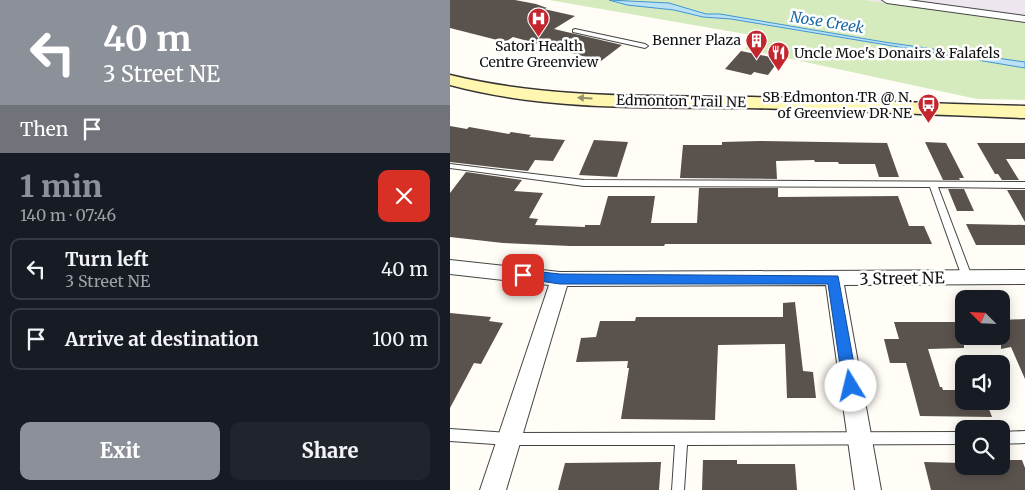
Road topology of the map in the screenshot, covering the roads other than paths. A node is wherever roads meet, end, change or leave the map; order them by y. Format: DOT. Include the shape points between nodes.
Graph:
graph roads {
  1 [pos="887,0"];
  2 [pos="1025,19"];
  3 [pos="575,30"];
  4 [pos="645,46"];
  5 [pos="450,80"];
  6 [pos="450,97"];
  7 [pos="914,109"];
  8 [pos="1025,112"];
  9 [pos="450,166"];
  10 [pos="933,185"];
  11 [pos="1025,185"];
  12 [pos="450,267"];
  13 [pos="967,277"];
  14 [pos="1025,277"];
  15 [pos="560,279"];
  16 [pos="834,279"];
  17 [pos="450,435"];
  18 [pos="1025,437"];
  19 [pos="955,438"];
  20 [pos="1010,438"];
  21 [pos="509,439"];
  22 [pos="859,439"];
  23 [pos="681,440"];
  24 [pos="493,490"];
  25 [pos="678,490"];
  26 [pos="868,490"];
  1 -- 2 [label="street"];
  3 -- 4 [label="lane"];
  7 -- 5 [label="main road, Edmonton Trail NE, one-way" via="872,105 545,96"];
  6 -- 7 [label="main road, Edmonton Trail NE" via="530,110 639,115 804,115"];
  7 -- 8 [label="main road, Edmonton Trail NE"];
  9 -- 10 [label="lane" via="584,183"];
  10 -- 11 [label="lane"];
  10 -- 13 [label="lane"];
  12 -- 15 [label="street, 3 Street NE"];
  13 -- 14 [label="street, 3 Street NE"];
  13 -- 16 [label="street, 3 Street NE"];
  15 -- 16 [label="street, 3 Street NE"];
  15 -- 21 [label="street"];
  16 -- 22 [label="street"];
  17 -- 21 [label="lane"];
  18 -- 20 [label="lane"];
  19 -- 22 [label="lane"];
  21 -- 23 [label="lane"];
  21 -- 24 [label="street"];
  22 -- 23 [label="lane"];
  22 -- 26 [label="street"];
  23 -- 25 [label="lane"];
}
